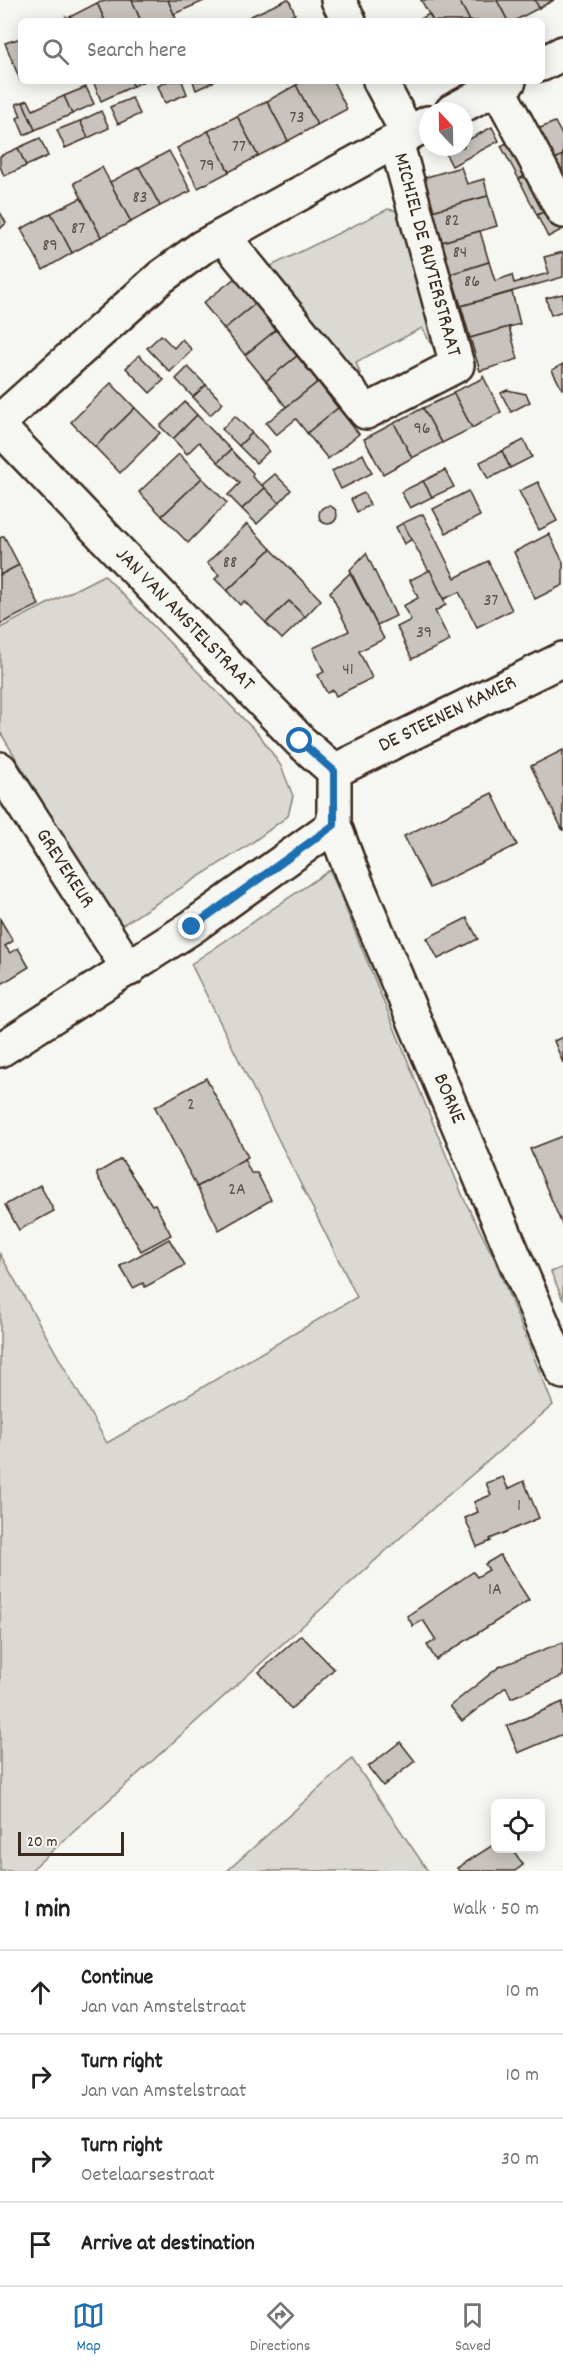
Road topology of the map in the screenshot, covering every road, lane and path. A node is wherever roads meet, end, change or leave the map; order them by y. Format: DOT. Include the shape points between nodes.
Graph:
graph roads {
  1 [pos="338,0"];
  2 [pos="347,18"];
  3 [pos="563,53"];
  4 [pos="545,62"];
  5 [pos="382,84"];
  6 [pos="503,84"];
  7 [pos="469,102"];
  8 [pos="411,133"];
  9 [pos="563,211"];
  10 [pos="223,236"];
  11 [pos="0,422"];
  12 [pos="0,428"];
  13 [pos="563,659"];
  14 [pos="0,769"];
  15 [pos="334,771"];
  16 [pos="334,825"];
  17 [pos="129,969"];
  18 [pos="0,1050"];
  19 [pos="563,1372"];
  1 -- 2 [label="street"];
  3 -- 4 [label="street"];
  5 -- 8 [label="street"];
  6 -- 7 [label="street"];
  6 -- 9 [label="street"];
  8 -- 10 [label="street, MICHIEL DE RUYTERSTRAAT"];
  8 -- 10 [label="street, MICHIEL DE RUYTERSTRAAT" via="458,365 366,412"];
  10 -- 11 [label="street, MICHIEL DE RUYTERSTRAAT" via="161,277"];
  12 -- 15 [label="street, JAN VAN AMSTELSTRAAT" via="300,741"];
  13 -- 15 [label="street, DE STEENEN KAMER"];
  14 -- 17 [label="street, GREVEKEUR"];
  15 -- 16 [label="street"];
  16 -- 17 [label="street"];
  16 -- 19 [label="street, BORNE"];
  17 -- 18 [label="street"];
}
